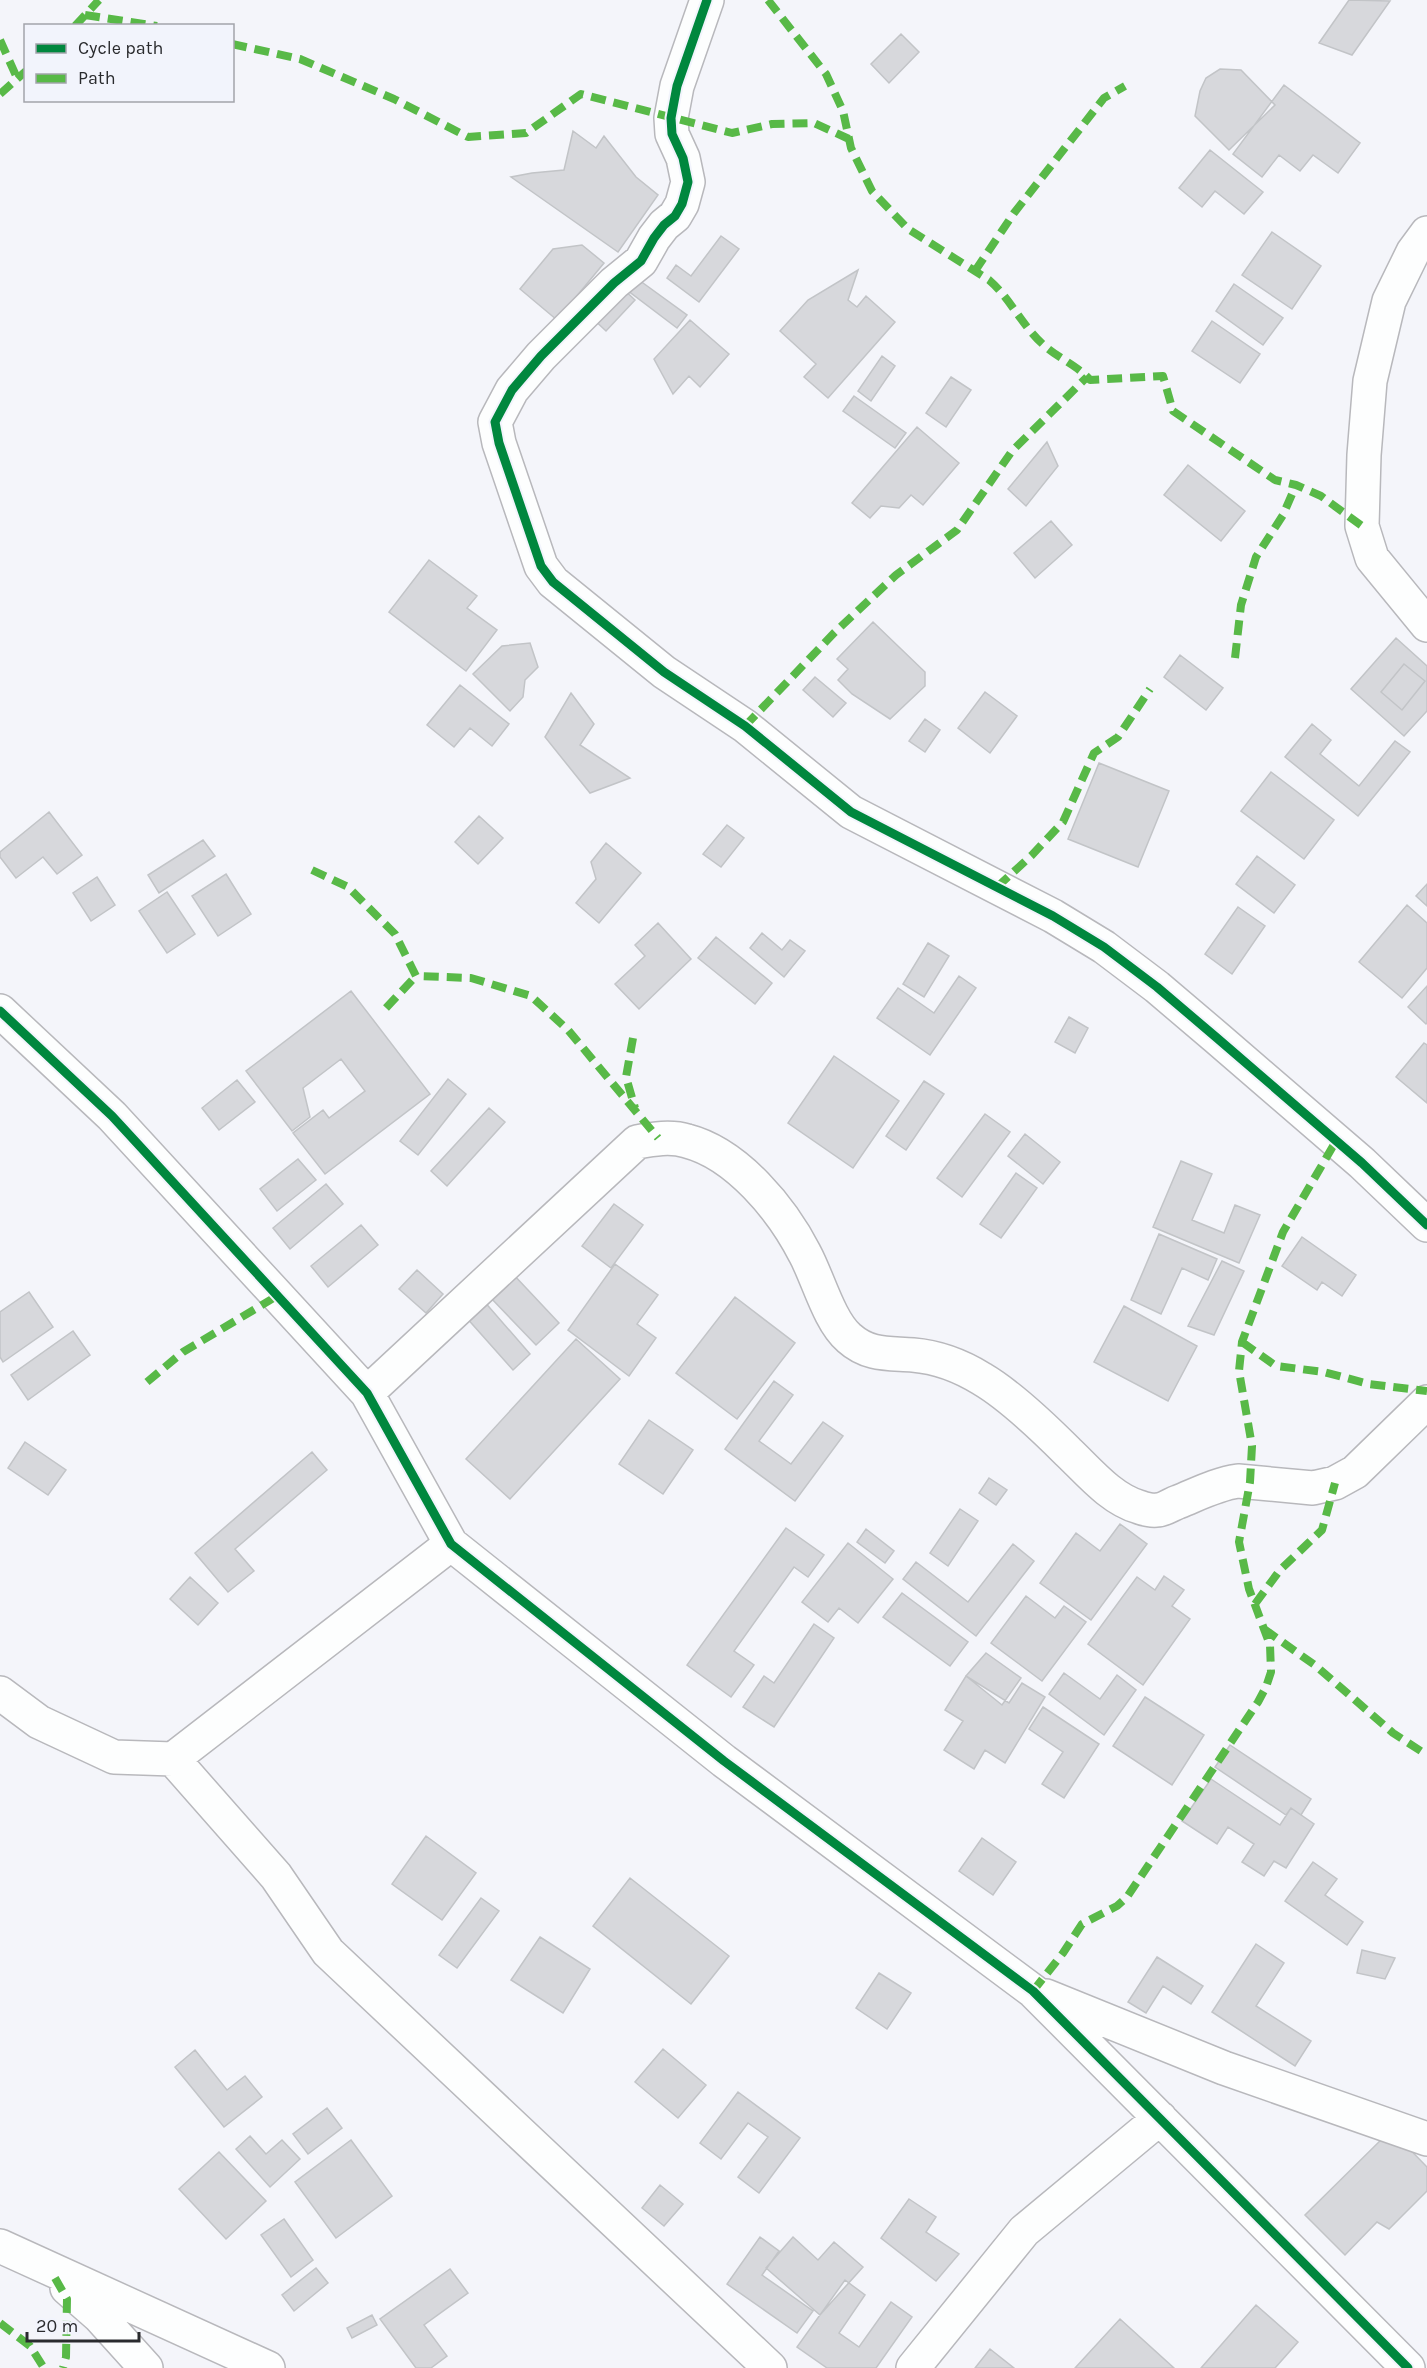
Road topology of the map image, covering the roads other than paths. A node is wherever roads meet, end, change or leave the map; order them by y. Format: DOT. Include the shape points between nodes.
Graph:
graph roads {
  1 [pos="706,0"];
  2 [pos="1427,232"];
  3 [pos="1427,625"];
  4 [pos="0,1011"];
  5 [pos="1427,1225"];
  6 [pos="367,1393"];
  7 [pos="1427,1402"];
  8 [pos="452,1544"];
  9 [pos="0,1693"];
  10 [pos="174,1759"];
  11 [pos="1033,1990"];
  12 [pos="1160,2118"];
  13 [pos="1427,2139"];
  14 [pos="0,2246"];
  15 [pos="34,2261"];
  16 [pos="146,2368"];
  17 [pos="268,2368"];
  18 [pos="770,2368"];
  19 [pos="913,2368"];
  20 [pos="1408,2368"];
  1 -- 5 [label="street" via="676,86 671,118 672,134 688,182 682,204 641,261 614,283 512,390 495,422 498,443 541,566 553,582 663,672 745,726 851,812 1053,916 1131,967 1362,1163"];
  2 -- 3 [label="street" via="1389,301 1370,381 1362,526 1372,558"];
  4 -- 6 [label="street" via="112,1116"];
  6 -- 7 [label="street" via="614,1162 637,1142 658,1138 686,1140 713,1150 740,1168 771,1202 804,1252 847,1337 869,1351 948,1362 984,1380 1097,1480 1122,1500 1140,1508 1157,1510 1238,1481 1313,1488 1335,1483 1355,1472"];
  6 -- 8 [label="street"];
  8 -- 10 [label="street"];
  8 -- 11 [label="street" via="724,1761"];
  9 -- 10 [label="street" via="39,1722 114,1757"];
  10 -- 18 [label="street" via="276,1876 328,1952"];
  11 -- 12 [label="street"];
  11 -- 13 [label="street" via="1224,2068"];
  12 -- 19 [label="street" via="1024,2231"];
  12 -- 20 [label="street"];
  14 -- 15 [label="street"];
  15 -- 16 [label="street" via="99,2316"];
  15 -- 17 [label="street"];
}
